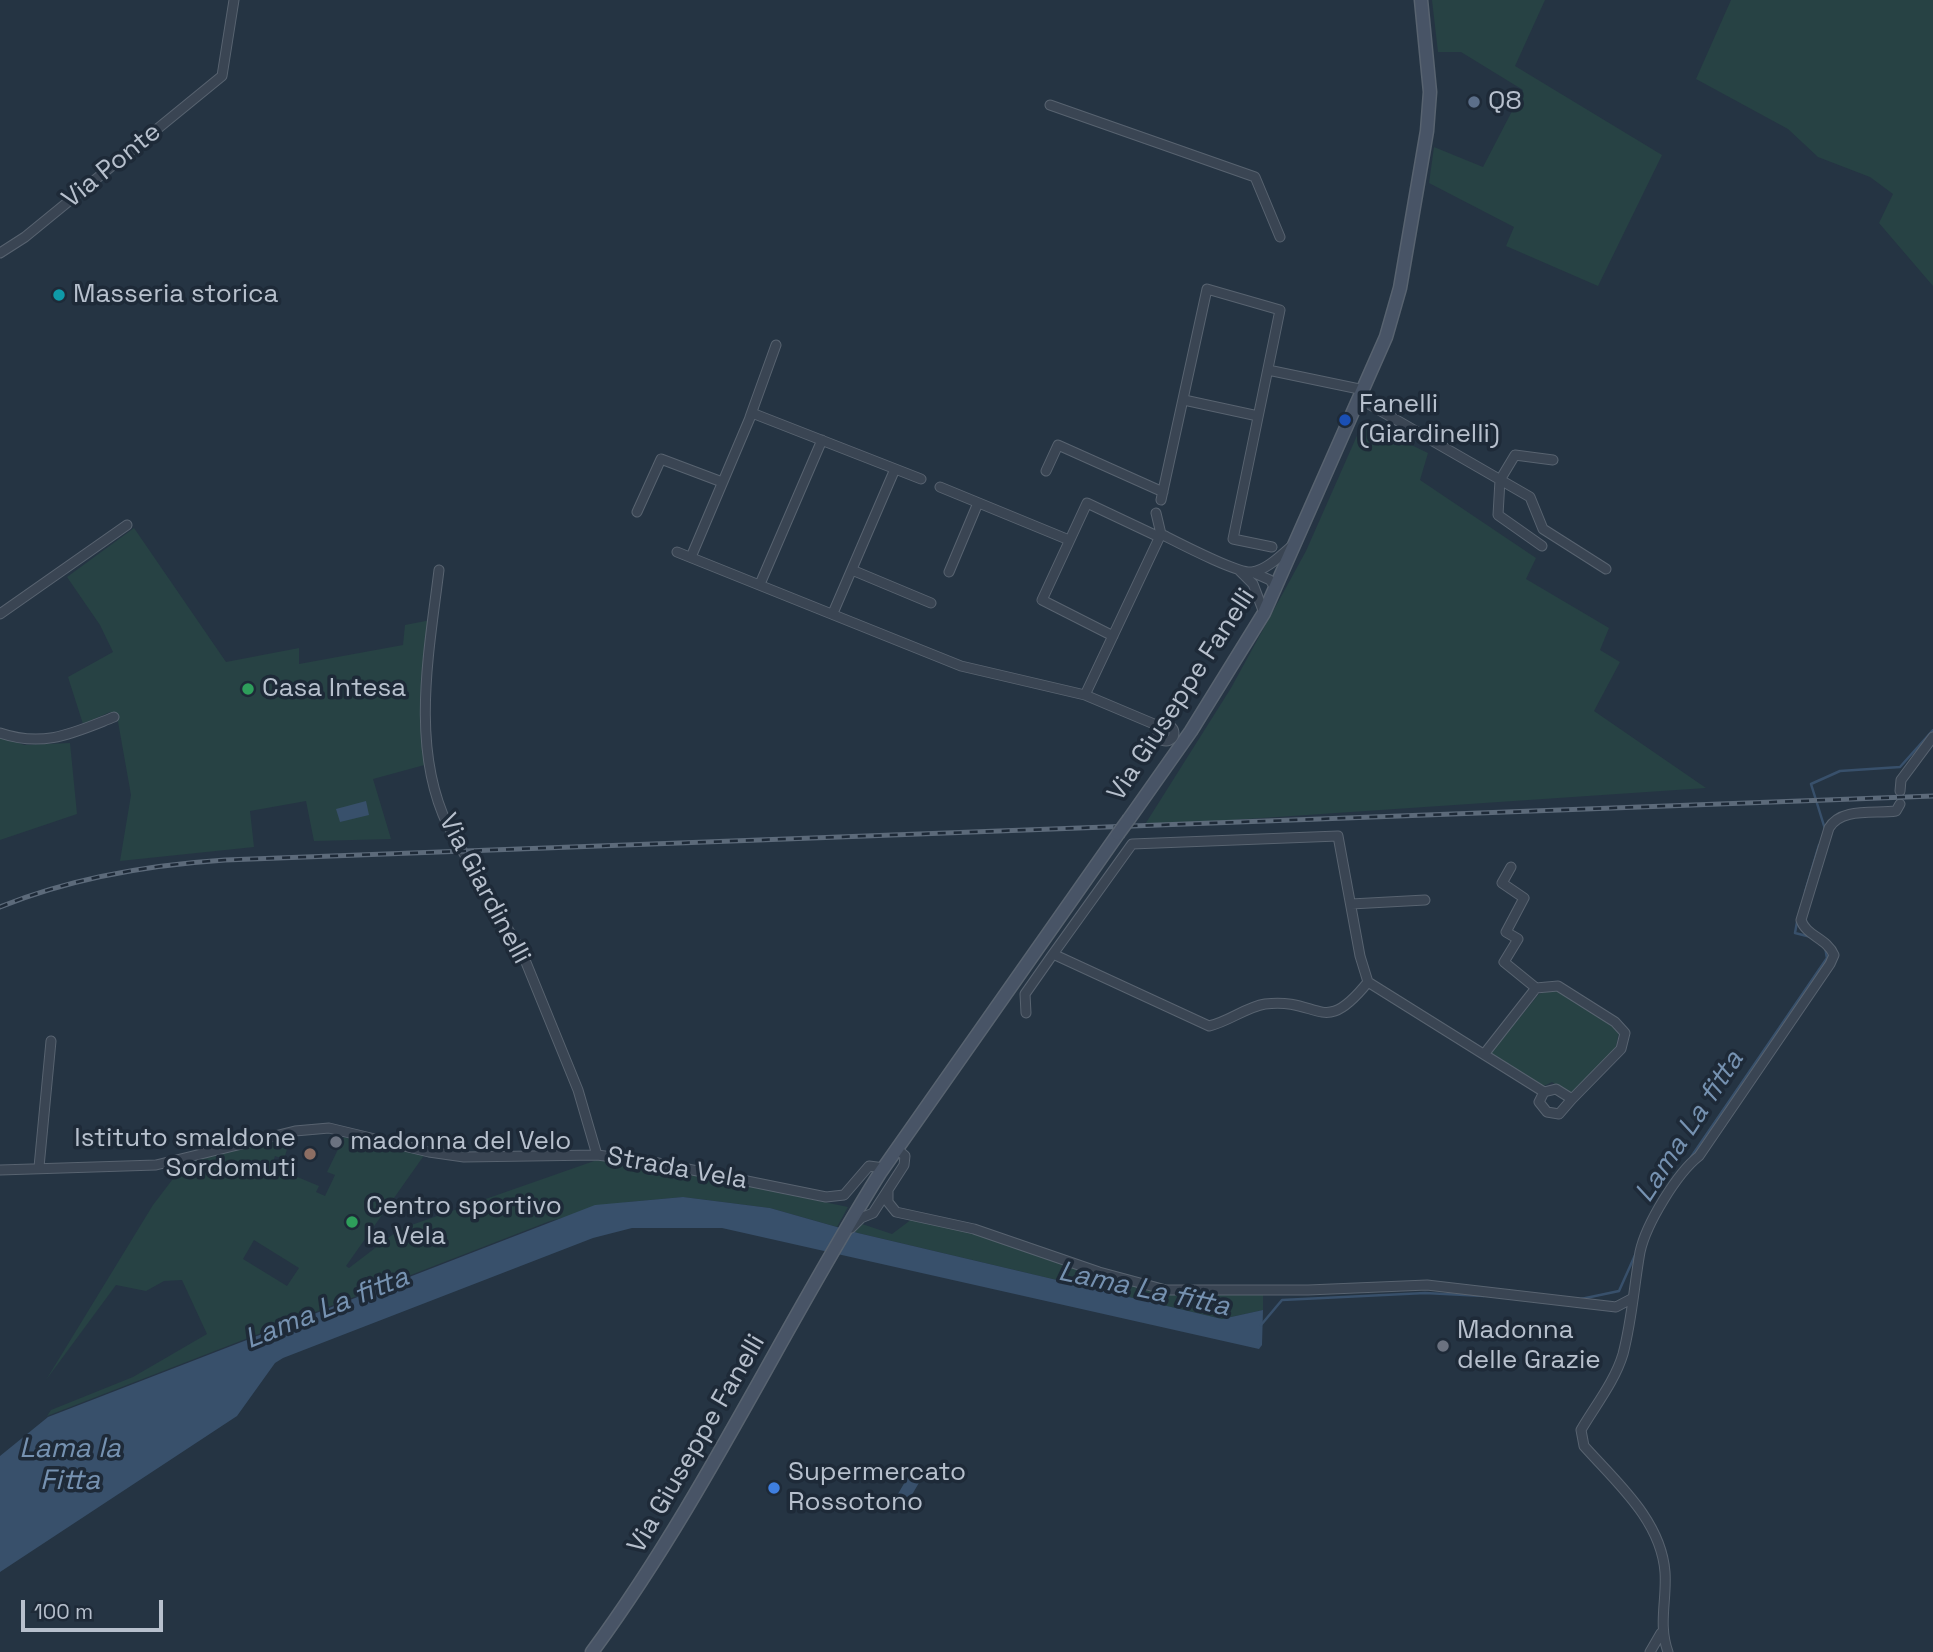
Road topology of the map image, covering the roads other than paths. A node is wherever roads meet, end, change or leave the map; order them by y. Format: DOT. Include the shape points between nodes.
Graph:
graph roads {
  1 [pos="234,0"];
  2 [pos="1421,0"];
  3 [pos="1050,105"];
  4 [pos="1280,236"];
  5 [pos="0,253"];
  6 [pos="776,345"];
  7 [pos="1268,370"];
  8 [pos="1362,394"];
  9 [pos="1184,400"];
  10 [pos="752,413"];
  11 [pos="1258,416"];
  12 [pos="822,440"];
  13 [pos="1553,460"];
  14 [pos="895,469"];
  15 [pos="1046,471"];
  16 [pos="921,480"];
  17 [pos="1500,480"];
  18 [pos="722,482"];
  19 [pos="940,487"];
  20 [pos="978,503"];
  21 [pos="637,512"];
  22 [pos="1156,513"];
  23 [pos="127,526"];
  24 [pos="1160,536"];
  25 [pos="1069,540"];
  26 [pos="1297,541"];
  27 [pos="1542,546"];
  28 [pos="1272,547"];
  29 [pos="677,552"];
  30 [pos="691,557"];
  31 [pos="1238,569"];
  32 [pos="1606,569"];
  33 [pos="439,570"];
  34 [pos="852,570"];
  35 [pos="949,572"];
  36 [pos="1252,572"];
  37 [pos="761,584"];
  38 [pos="1253,584"];
  39 [pos="1276,589"];
  40 [pos="931,603"];
  41 [pos="833,613"];
  42 [pos="1264,613"];
  43 [pos="0,614"];
  44 [pos="1113,636"];
  45 [pos="1085,695"];
  46 [pos="114,717"];
  47 [pos="1161,727"];
  48 [pos="0,733"];
  49 [pos="1933,737"];
  50 [pos="1900,791"];
  51 [pos="1900,804"];
  52 [pos="1511,867"];
  53 [pos="1424,900"];
  54 [pos="1350,904"];
  55 [pos="1053,954"];
  56 [pos="1368,982"];
  57 [pos="1536,988"];
  58 [pos="1026,1013"];
  59 [pos="51,1041"];
  60 [pos="1485,1053"];
  61 [pos="1544,1092"];
  62 [pos="1572,1099"];
  63 [pos="897,1149"];
  64 [pos="597,1155"];
  65 [pos="40,1167"];
  66 [pos="884,1168"];
  67 [pos="0,1170"];
  68 [pos="888,1191"];
  69 [pos="846,1228"];
  70 [pos="1635,1297"];
  71 [pos="1610,1306"];
  72 [pos="1627,1329"];
  73 [pos="1661,1633"];
  74 [pos="592,1652"];
  75 [pos="1650,1652"];
  76 [pos="1668,1652"];
  1 -- 5 [label="street, Via Ponte" via="222,76"];
  2 -- 8 [label="main road, Via Giuseppe Fanelli" via="1430,92 1427,131 1400,288"];
  3 -- 4 [label="street" via="1255,177"];
  6 -- 10 [label="street"];
  7 -- 8 [label="street"];
  7 -- 9 [label="street" via="1280,310 1207,289"];
  7 -- 11 [label="street"];
  8 -- 17 [label="street"];
  8 -- 26 [label="main road, Via Giuseppe Fanelli"];
  9 -- 11 [label="street"];
  9 -- 15 [label="street" via="1162,496 1058,445"];
  10 -- 12 [label="street"];
  10 -- 18 [label="street"];
  10 -- 30 [label="street"];
  11 -- 28 [label="street" via="1233,539"];
  12 -- 14 [label="street"];
  12 -- 37 [label="street"];
  13 -- 17 [label="street" via="1515,455"];
  14 -- 16 [label="street"];
  14 -- 34 [label="street"];
  17 -- 27 [label="street" via="1498,515"];
  17 -- 32 [label="street" via="1530,497 1543,529"];
  18 -- 21 [label="street" via="661,459"];
  18 -- 30 [label="street"];
  19 -- 20 [label="street"];
  20 -- 25 [label="street"];
  20 -- 35 [label="street"];
  22 -- 24 [label="street"];
  23 -- 43 [label="street"];
  24 -- 25 [label="street" via="1087,503"];
  24 -- 31 [label="street"];
  24 -- 44 [label="street"];
  25 -- 44 [label="street" via="1042,600"];
  26 -- 36 [label="street"];
  26 -- 39 [label="main road, Via Giuseppe Fanelli"];
  29 -- 30 [label="street"];
  30 -- 37 [label="street"];
  31 -- 36 [label="street"];
  31 -- 38 [label="street"];
  33 -- 64 [label="street, Via Giardinelli" via="425,700 431,774 439,804 523,955 578,1090"];
  34 -- 40 [label="street"];
  34 -- 41 [label="street"];
  36 -- 39 [label="street" via="1270,580"];
  37 -- 41 [label="street"];
  38 -- 39 [label="street"];
  38 -- 42 [label="street"];
  39 -- 42 [label="main road, Via Giuseppe Fanelli"];
  41 -- 45 [label="street" via="961,666"];
  42 -- 63 [label="main road, Via Giuseppe Fanelli, bridge" via="1198,722"];
  44 -- 45 [label="street"];
  45 -- 47 [label="street"];
  46 -- 48 [label="street" via="62,738 22,741"];
  49 -- 50 [label="street" via="1901,780"];
  51 -- 70 [label="street" via="1896,811 1853,814 1831,824 1801,920 1804,929 1834,955 1663,1202 1640,1251"];
  52 -- 57 [label="street" via="1502,883 1524,898 1506,932 1518,939 1504,962"];
  53 -- 54 [label="street"];
  54 -- 55 [label="street" via="1338,836 1132,844"];
  54 -- 56 [label="street"];
  55 -- 56 [label="street" via="1209,1026 1264,1004 1334,1014 1348,1006"];
  55 -- 58 [label="street" via="1025,994"];
  56 -- 60 [label="street"];
  57 -- 60 [label="street"];
  57 -- 62 [label="street" via="1558,986 1625,1033 1621,1049"];
  59 -- 65 [label="street"];
  60 -- 61 [label="street"];
  61 -- 62 [label="street" via="1556,1089"];
  61 -- 62 [label="street" via="1539,1102 1547,1112 1559,1114"];
  63 -- 66 [label="main road, Via Giuseppe Fanelli"];
  63 -- 68 [label="street" via="906,1159"];
  64 -- 65 [label="street, Strada Vela" via="464,1157 329,1128 295,1131 156,1165"];
  64 -- 66 [label="street, Strada Vela" via="653,1161 833,1197 844,1195 869,1166"];
  65 -- 67 [label="street, Strada Vela"];
  66 -- 69 [label="main road, Via Giuseppe Fanelli"];
  68 -- 69 [label="street" via="873,1213"];
  68 -- 71 [label="street" via="888,1202 896,1212 974,1229 1166,1290 1427,1285"];
  69 -- 74 [label="main road, Via Giuseppe Fanelli" via="679,1523"];
  70 -- 71 [label="street" via="1622,1306"];
  70 -- 72 [label="street"];
  71 -- 72 [label="street" via="1623,1316"];
  72 -- 73 [label="street" via="1619,1366 1580,1434 1584,1446 1653,1528 1665,1574"];
  73 -- 75 [label="street"];
  73 -- 76 [label="street"];
}
